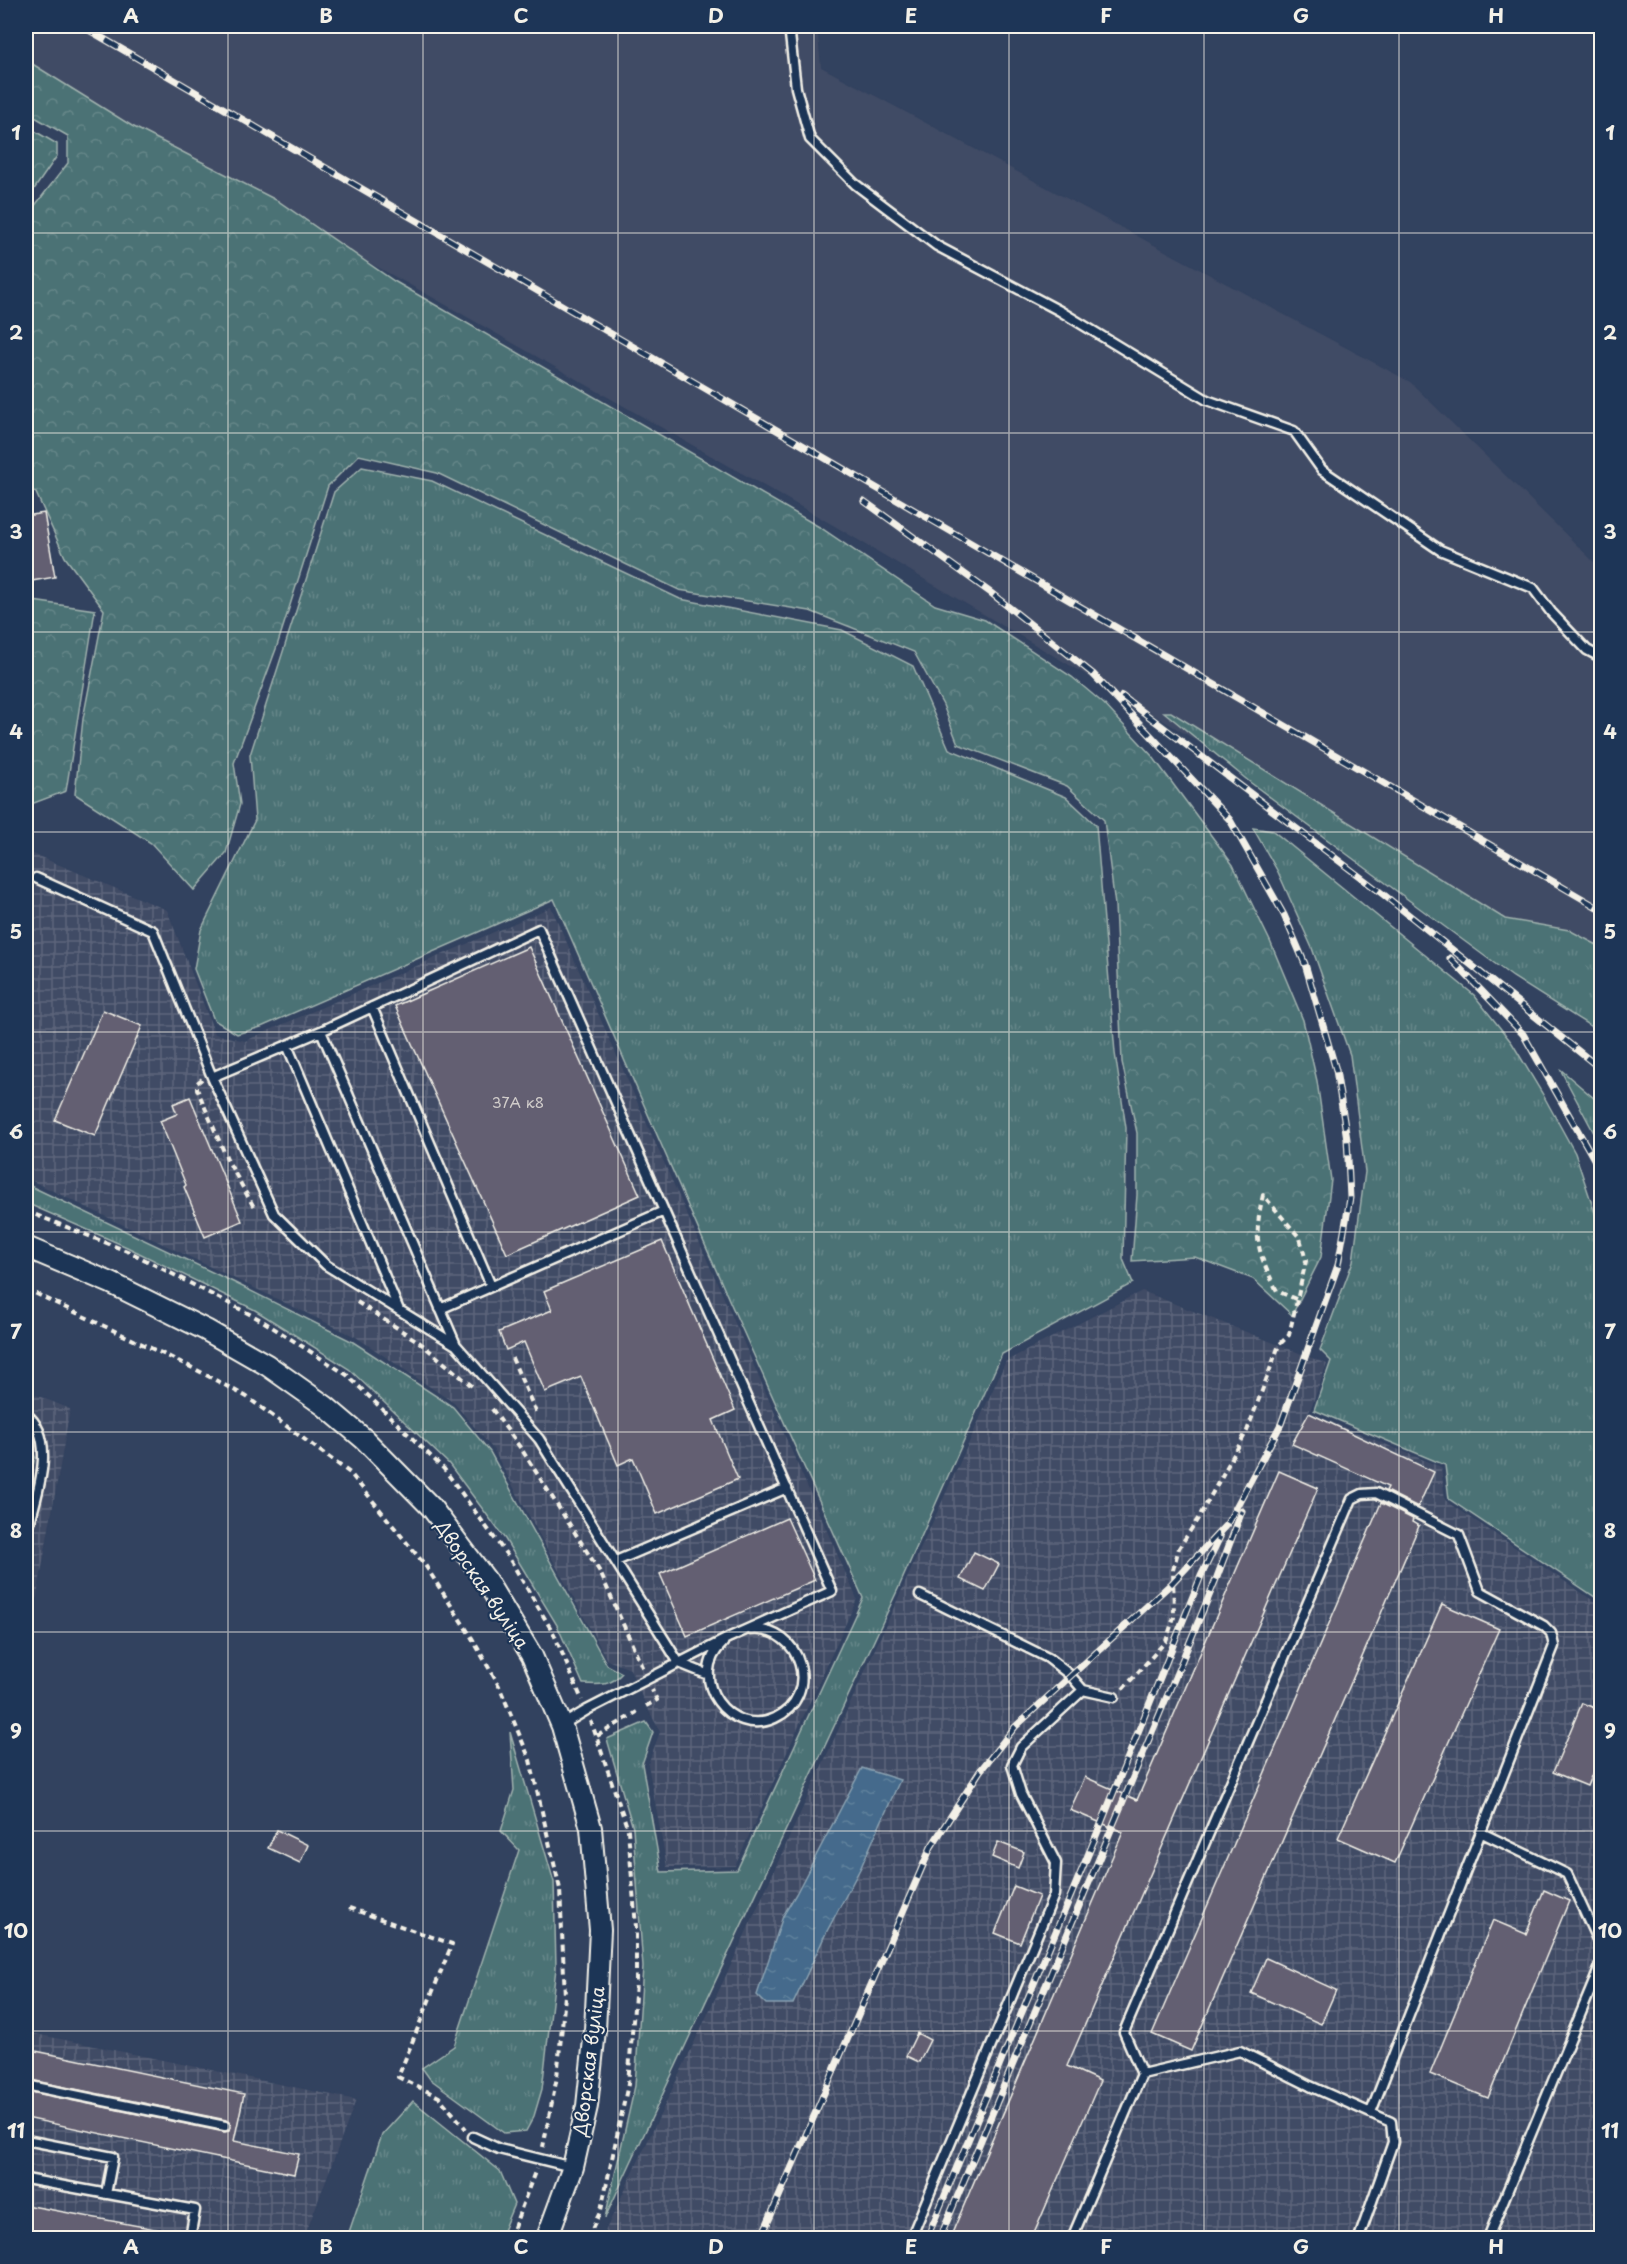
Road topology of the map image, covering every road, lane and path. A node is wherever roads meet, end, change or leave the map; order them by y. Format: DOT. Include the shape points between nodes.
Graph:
graph roads {
  1 [pos="789,26"];
  2 [pos="1602,658"];
  3 [pos="36,878"];
  4 [pos="372,1007"];
  5 [pos="321,1031"];
  6 [pos="288,1045"];
  7 [pos="212,1077"];
  8 [pos="26,1210"];
  9 [pos="664,1210"];
  10 [pos="256,1211"];
  11 [pos="26,1247"];
  12 [pos="491,1286"];
  13 [pos="26,1289"];
  14 [pos="353,1300"];
  15 [pos="1298,1300"];
  16 [pos="440,1309"];
  17 [pos="399,1311"];
  18 [pos="456,1346"];
  19 [pos="481,1393"];
  20 [pos="486,1401"];
  21 [pos="26,1414"];
  22 [pos="787,1488"];
  23 [pos="26,1537"];
  24 [pos="616,1561"];
  25 [pos="920,1595"];
  26 [pos="743,1631"];
  27 [pos="730,1637"];
  28 [pos="679,1663"];
  29 [pos="709,1675"];
  30 [pos="648,1679"];
  31 [pos="1083,1690"];
  32 [pos="1113,1697"];
  33 [pos="646,1706"];
  34 [pos="587,1710"];
  35 [pos="637,1712"];
  36 [pos="562,1726"];
  37 [pos="597,1736"];
  38 [pos="1482,1833"];
  39 [pos="349,1908"];
  40 [pos="1602,1950"];
  41 [pos="1602,1962"];
  42 [pos="1142,2074"];
  43 [pos="26,2085"];
  44 [pos="1371,2112"];
  45 [pos="225,2126"];
  46 [pos="472,2137"];
  47 [pos="26,2140"];
  48 [pos="540,2159"];
  49 [pos="573,2167"];
  50 [pos="26,2179"];
  51 [pos="106,2194"];
  52 [pos="190,2238"];
  53 [pos="510,2238"];
  54 [pos="547,2238"];
  55 [pos="588,2238"];
  56 [pos="911,2238"];
  57 [pos="1072,2238"];
  58 [pos="1359,2238"];
  59 [pos="1488,2238"];
  1 -- 2 [label="lane" via="796,88 810,139 855,184 937,246 1060,311 1207,400 1294,431 1322,470 1440,550 1533,588 1587,650"];
  3 -- 7 [label="lane" via="153,931"];
  4 -- 5 [label="lane"];
  4 -- 9 [label="lane" via="539,929"];
  4 -- 12 [label="lane"];
  5 -- 6 [label="lane"];
  5 -- 16 [label="lane"];
  6 -- 7 [label="lane"];
  6 -- 17 [label="lane"];
  7 -- 10 [label="path" via="197,1083 197,1089 228,1161"];
  7 -- 17 [label="lane" via="274,1214 326,1265"];
  8 -- 34 [label="path" via="132,1253 261,1320 347,1375 444,1469 509,1558 554,1634"];
  9 -- 12 [label="lane"];
  9 -- 22 [label="lane"];
  11 -- 36 [label="street, Дворская вуліца" via="206,1330 267,1365 325,1406 364,1440 431,1507 486,1580 532,1656"];
  12 -- 16 [label="lane"];
  13 -- 48 [label="path" via="246,1397 351,1473 425,1564 472,1638 499,1686 530,1760 560,1889 565,1995 556,2077"];
  14 -- 19 [label="path" via="420,1342"];
  15 -- 15 [label="path" via="1306,1261 1300,1238 1263,1195 1256,1226 1260,1257 1276,1291"];
  15 -- 32 [label="path" via="1289,1335 1279,1345 1247,1431 1179,1548 1173,1570 1174,1617 1166,1641"];
  16 -- 18 [label="lane"];
  17 -- 18 [label="lane"];
  18 -- 24 [label="lane" via="539,1438"];
  20 -- 30 [label="path" via="600,1572"];
  21 -- 23 [label="lane" via="33,1419 42,1438 44,1458"];
  22 -- 24 [label="lane"];
  22 -- 26 [label="lane" via="832,1591"];
  24 -- 28 [label="lane"];
  25 -- 31 [label="lane" via="1048,1658"];
  26 -- 27 [label="lane"];
  26 -- 29 [label="lane" via="773,1633 795,1651 802,1681 789,1709 760,1722 730,1715 711,1691"];
  27 -- 28 [label="lane"];
  27 -- 29 [label="lane" via="711,1660"];
  28 -- 29 [label="lane"];
  28 -- 30 [label="lane"];
  30 -- 33 [label="path" via="657,1700"];
  30 -- 34 [label="lane"];
  31 -- 32 [label="lane"];
  31 -- 56 [label="lane" via="1021,1747 1012,1765 1021,1794 1056,1863 1054,1895"];
  34 -- 36 [label="lane"];
  34 -- 37 [label="path"];
  35 -- 37 [label="path"];
  36 -- 49 [label="street, Дворская вуліца" via="591,1828 600,1930 596,2030 587,2106"];
  37 -- 55 [label="path" via="628,1830 636,1983 628,2084 601,2210"];
  38 -- 40 [label="lane" via="1567,1874"];
  38 -- 42 [label="lane" via="1554,1646 1551,1633 1480,1591 1459,1535 1376,1493 1362,1494 1352,1499 1124,2032"];
  38 -- 44 [label="lane"];
  39 -- 46 [label="path" via="452,1944 398,2077 439,2097"];
  41 -- 59 [label="lane"];
  42 -- 44 [label="lane" via="1240,2051"];
  42 -- 57 [label="lane"];
  43 -- 45 [label="lane"];
  44 -- 58 [label="lane" via="1391,2122 1394,2142"];
  46 -- 48 [label="lane" via="499,2149"];
  47 -- 51 [label="lane" via="113,2157"];
  48 -- 49 [label="lane"];
  48 -- 53 [label="path"];
  49 -- 54 [label="street, Дворская вуліца"];
  50 -- 51 [label="lane"];
  51 -- 52 [label="lane" via="195,2210"];
}
